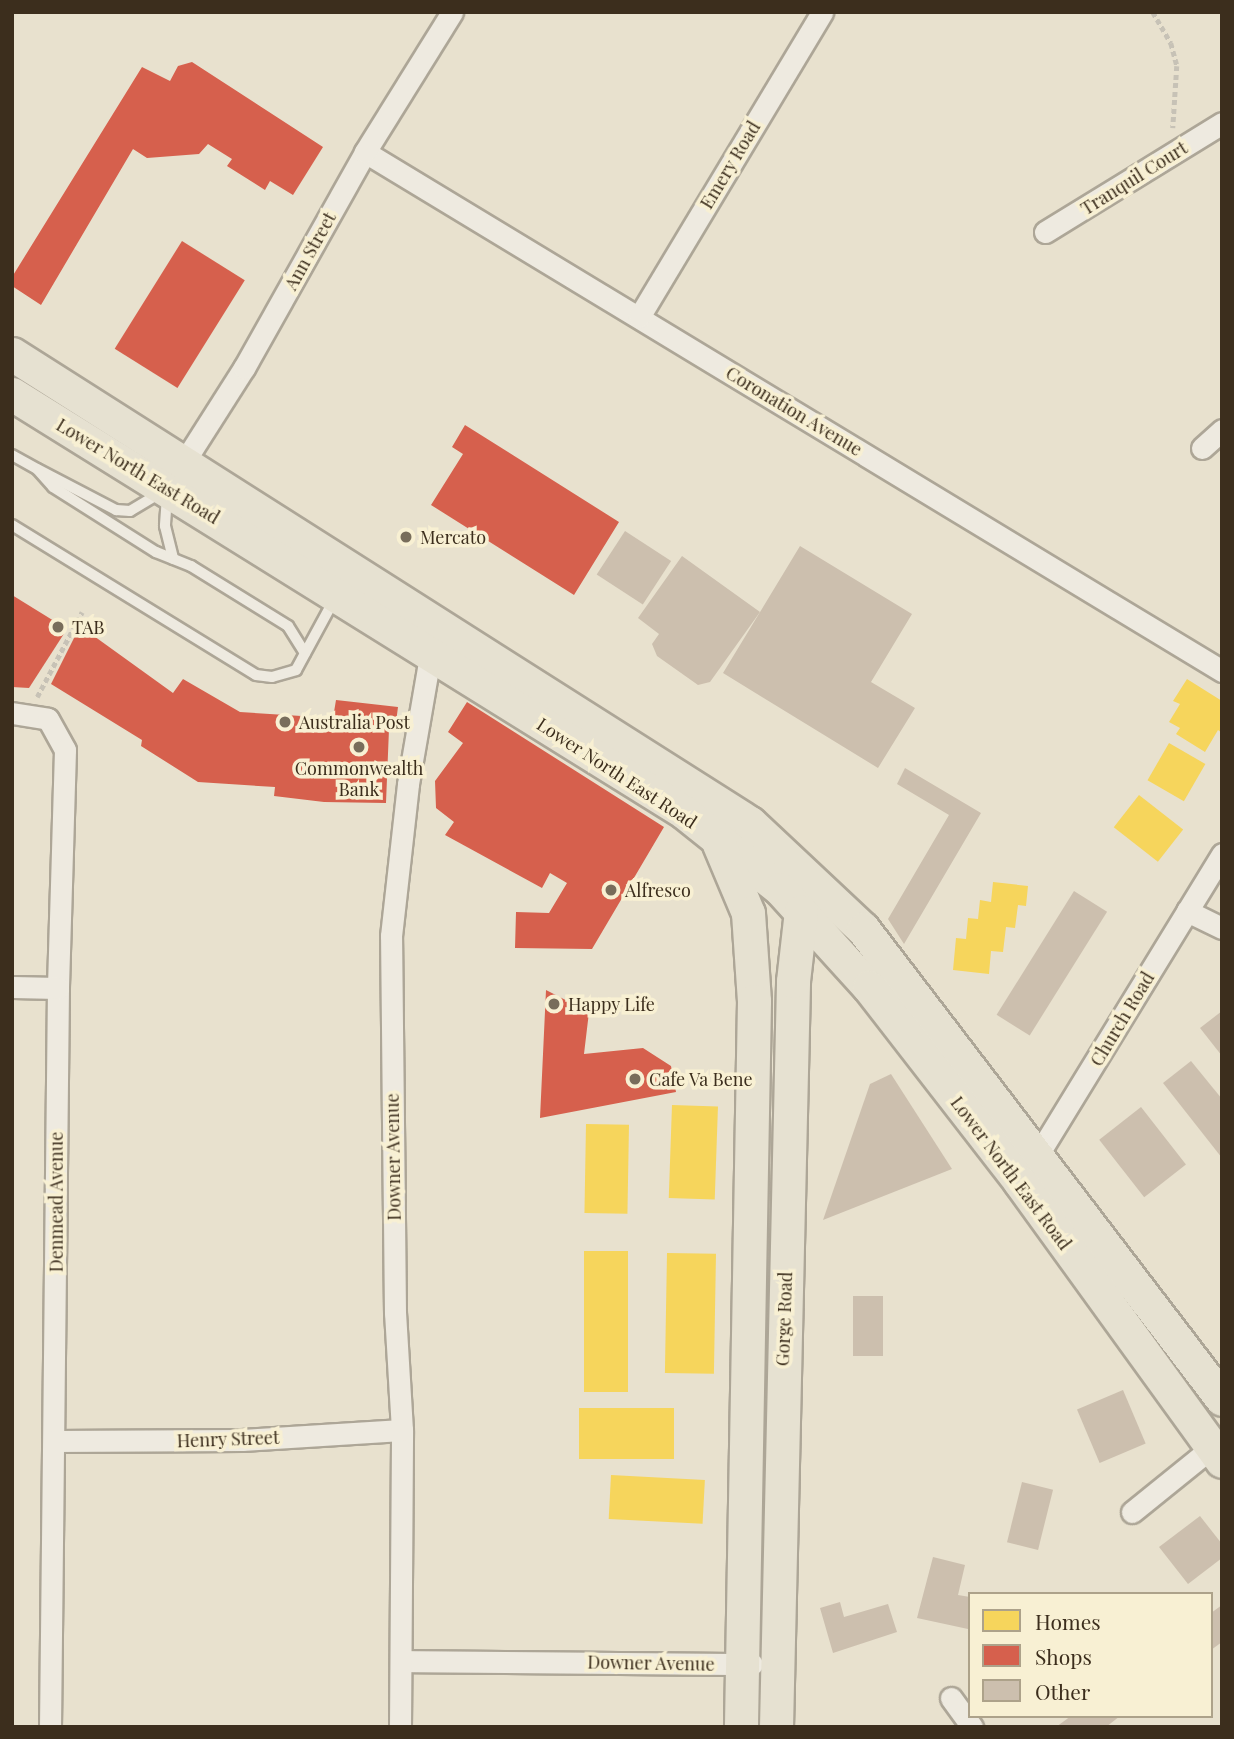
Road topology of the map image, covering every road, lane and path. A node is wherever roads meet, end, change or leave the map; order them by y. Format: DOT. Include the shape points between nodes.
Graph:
graph roads {
  1 [pos="452,12"];
  2 [pos="822,12"];
  3 [pos="1153,12"];
  4 [pos="1222,123"];
  5 [pos="365,152"];
  6 [pos="1172,154"];
  7 [pos="1045,232"];
  8 [pos="639,317"];
  9 [pos="12,354"];
  10 [pos="12,394"];
  11 [pos="1222,430"];
  12 [pos="1202,448"];
  13 [pos="12,455"];
  14 [pos="185,460"];
  15 [pos="37,469"];
  16 [pos="167,489"];
  17 [pos="12,525"];
  18 [pos="173,559"];
  19 [pos="337,596"];
  20 [pos="82,612"];
  21 [pos="305,653"];
  22 [pos="430,656"];
  23 [pos="1222,671"];
  24 [pos="20,713"];
  25 [pos="717,839"];
  26 [pos="1222,854"];
  27 [pos="811,899"];
  28 [pos="1187,911"];
  29 [pos="1222,928"];
  30 [pos="12,987"];
  31 [pos="58,988"];
  32 [pos="754,1001"];
  33 [pos="1028,1171"];
  34 [pos="1222,1399"];
  35 [pos="402,1430"];
  36 [pos="54,1441"];
  37 [pos="1218,1449"];
  38 [pos="1132,1512"];
  39 [pos="401,1661"];
  40 [pos="740,1664"];
  41 [pos="775,1664"];
  42 [pos="951,1698"];
  43 [pos="50,1727"];
  44 [pos="400,1727"];
  45 [pos="741,1727"];
  46 [pos="776,1727"];
  47 [pos="972,1727"];
  1 -- 5 [label="street, Ann Street"];
  2 -- 8 [label="street, Emery Road"];
  3 -- 6 [label="path" via="1171,43 1177,66"];
  4 -- 6 [label="street, Tranquil Court"];
  5 -- 8 [label="street, Coronation Avenue"];
  5 -- 14 [label="street, Ann Street" via="244,368"];
  6 -- 7 [label="street, Tranquil Court"];
  8 -- 23 [label="street, Coronation Avenue"];
  9 -- 14 [label="main road, Lower North East Road"];
  10 -- 16 [label="main road, Lower North East Road"];
  11 -- 12 [label="street"];
  13 -- 15 [label="lane"];
  14 -- 16 [label="street, Ann Street"];
  14 -- 27 [label="main road, Lower North East Road" via="750,823"];
  15 -- 16 [label="lane" via="116,510 141,507"];
  15 -- 18 [label="lane" via="54,487"];
  16 -- 18 [label="lane" via="164,526"];
  16 -- 19 [label="main road, Lower North East Road"];
  17 -- 21 [label="lane" via="256,675 272,677 296,670"];
  18 -- 21 [label="lane" via="288,626"];
  19 -- 21 [label="lane"];
  19 -- 22 [label="main road, Lower North East Road"];
  20 -- 24 [label="path"];
  22 -- 25 [label="main road, Lower North East Road" via="684,812"];
  22 -- 35 [label="street, Downer Avenue" via="408,784 391,936 395,1313"];
  24 -- 31 [label="street, Denmead Avenue" via="48,719 65,750"];
  25 -- 27 [label="main road, Lower North East Road"];
  25 -- 32 [label="main road, Gorge Road" via="748,913"];
  26 -- 28 [label="street, Church Road"];
  27 -- 32 [label="main road, Gorge Road" via="782,932"];
  27 -- 33 [label="main road, Lower North East Road" via="863,929"];
  27 -- 41 [label="main road, Gorge Road" via="793,981"];
  28 -- 29 [label="street"];
  28 -- 33 [label="street, Church Road"];
  30 -- 31 [label="street"];
  31 -- 36 [label="street, Denmead Avenue"];
  32 -- 40 [label="main road, Gorge Road"];
  33 -- 34 [label="main road, Lower North East Road"];
  33 -- 37 [label="main road, Lower North East Road"];
  35 -- 36 [label="street, Henry Street" via="242,1440"];
  35 -- 39 [label="street, Downer Avenue"];
  36 -- 43 [label="street, Denmead Avenue"];
  37 -- 38 [label="street"];
  39 -- 40 [label="street, Downer Avenue"];
  39 -- 44 [label="street, Downer Avenue"];
  40 -- 41 [label="street, Downer Avenue"];
  40 -- 45 [label="main road, Gorge Road"];
  41 -- 46 [label="main road, Gorge Road"];
  42 -- 47 [label="street"];
}
